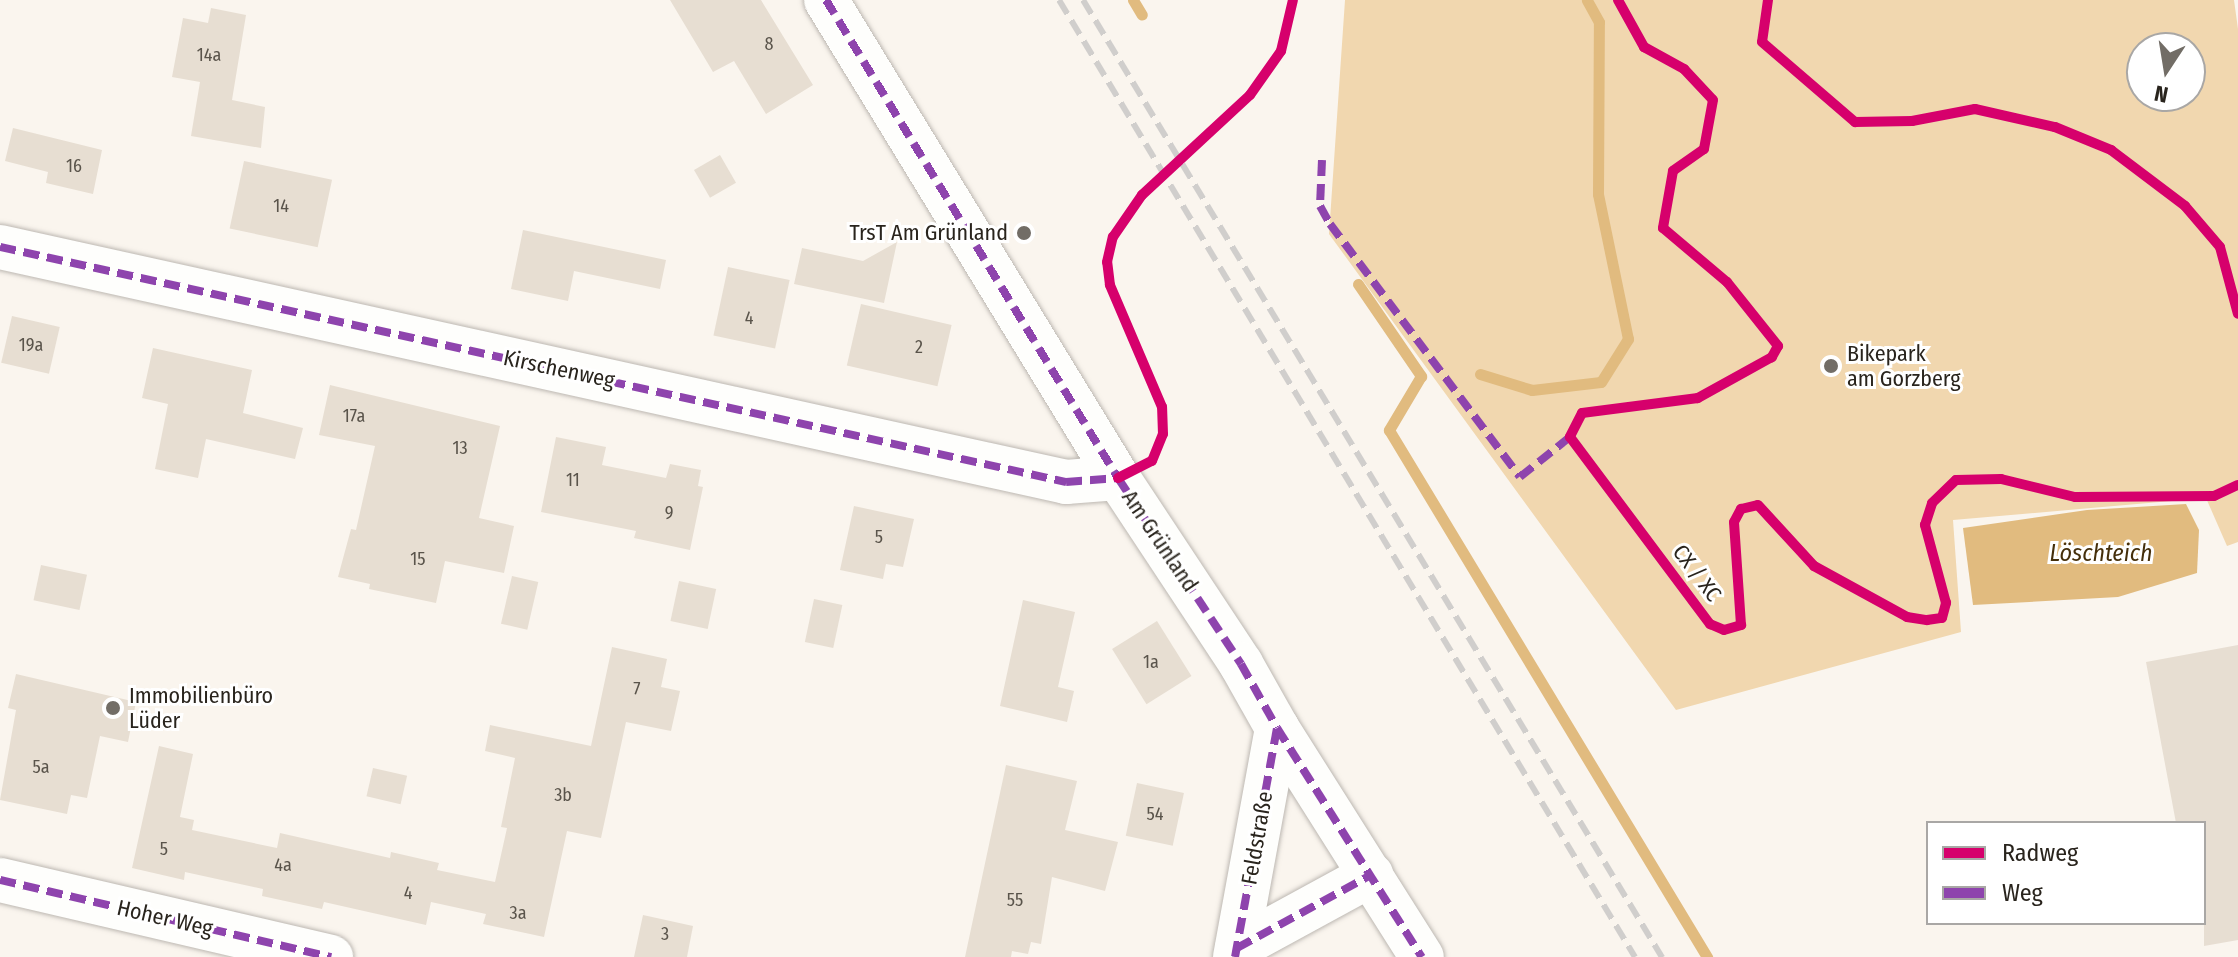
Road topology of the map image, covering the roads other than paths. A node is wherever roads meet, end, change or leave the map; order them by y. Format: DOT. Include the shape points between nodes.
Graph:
graph roads {
  1 [pos="826,0"];
  2 [pos="0,247"];
  3 [pos="1118,478"];
  4 [pos="1277,728"];
  5 [pos="1371,875"];
  6 [pos="0,880"];
  7 [pos="1236,953"];
  8 [pos="331,957"];
  9 [pos="1422,957"];
  1 -- 3 [label="street, Am Grünland"];
  2 -- 3 [label="street, Kirschenweg" via="1066,482"];
  3 -- 4 [label="street, Am Grünland"];
  4 -- 5 [label="street, Am Grünland"];
  4 -- 7 [label="street, Feldstraße"];
  5 -- 7 [label="street, Feldstraße"];
  5 -- 9 [label="street, Am Grünland"];
  6 -- 8 [label="street, Hoher Weg"];
}
